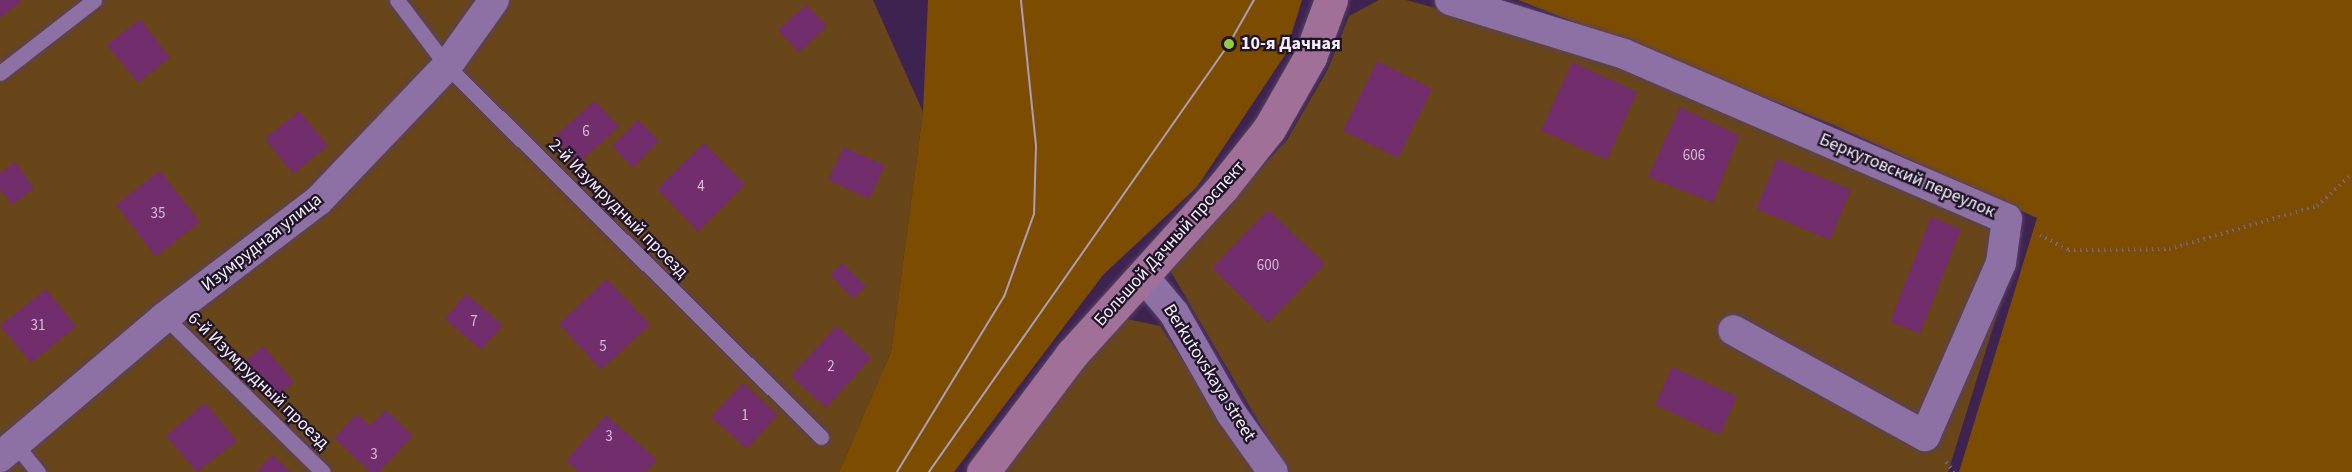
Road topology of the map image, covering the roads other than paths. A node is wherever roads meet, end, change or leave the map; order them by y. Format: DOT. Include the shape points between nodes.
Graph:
graph roads {
  1 [pos="94,0"];
  2 [pos="398,0"];
  3 [pos="494,0"];
  4 [pos="1331,0"];
  5 [pos="1450,0"];
  6 [pos="447,66"];
  7 [pos="0,73"];
  8 [pos="1143,276"];
  9 [pos="165,317"];
  10 [pos="1732,330"];
  11 [pos="821,437"];
  12 [pos="8,451"];
  13 [pos="38,472"];
  14 [pos="323,472"];
  15 [pos="983,472"];
  16 [pos="1273,472"];
  1 -- 7 [label="lane"];
  2 -- 6 [label="lane, 2-й Изумрудный проезд"];
  3 -- 6 [label="street, Изумрудная улица"];
  4 -- 8 [label="main road, Большой Дачный проспект" via="1311,57 1269,129"];
  5 -- 10 [label="street, Беркутовский переулок" via="1624,54 2007,219 2001,263 1925,436"];
  6 -- 9 [label="street, Изумрудная улица" via="318,201"];
  6 -- 11 [label="lane, 2-й Изумрудный проезд"];
  8 -- 15 [label="main road, Большой Дачный проспект" via="1072,354"];
  8 -- 16 [label="street, Berkutovskaya street" via="1174,313 1231,413"];
  9 -- 12 [label="street, Изумрудная улица"];
  9 -- 14 [label="lane, 6-й Изумрудный проезд"];
  12 -- 13 [label="lane"];
}
